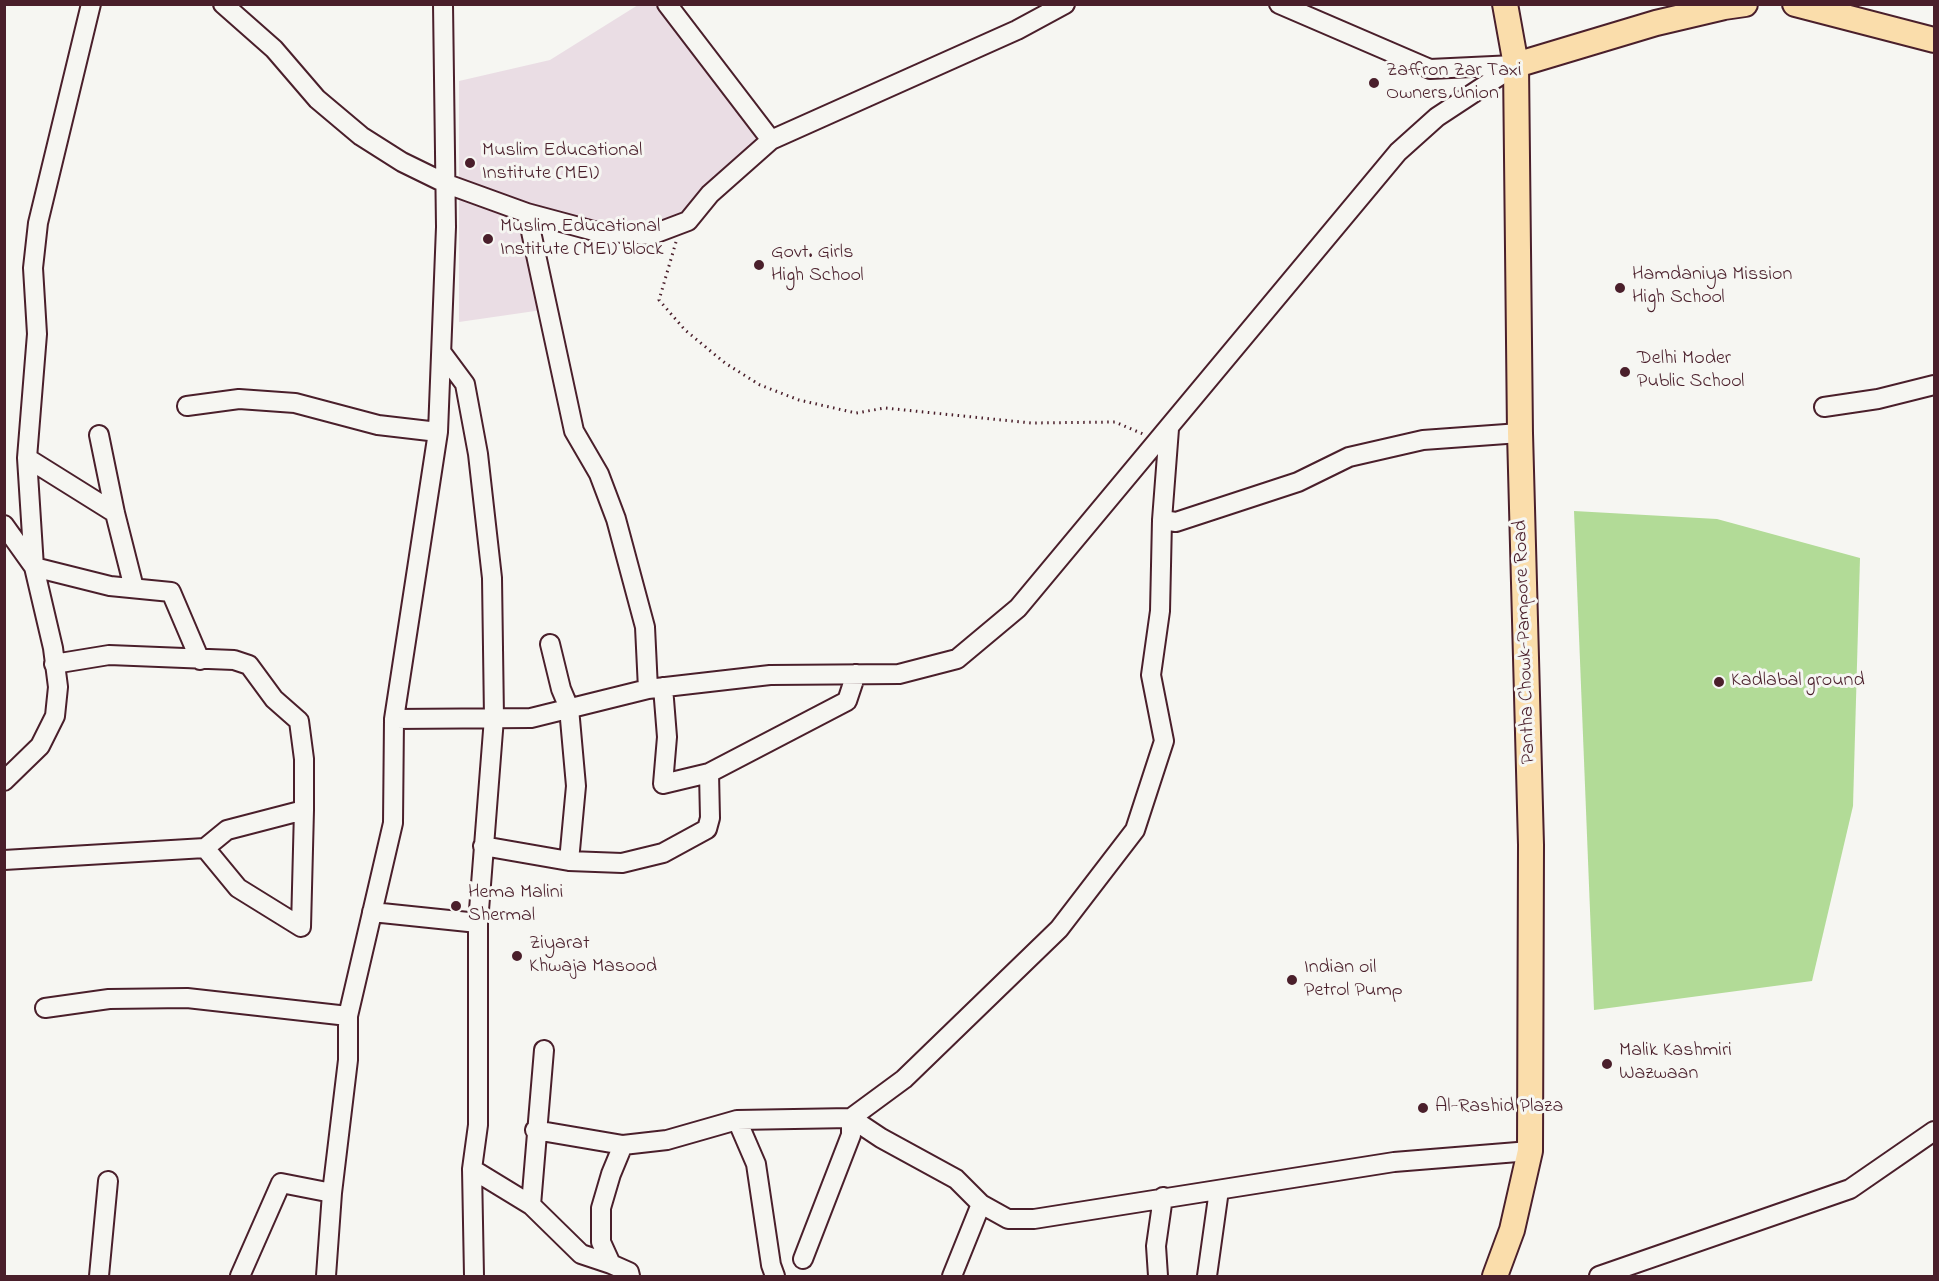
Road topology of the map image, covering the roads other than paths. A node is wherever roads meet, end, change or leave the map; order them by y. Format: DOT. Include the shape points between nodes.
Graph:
graph roads {
  1 [pos="92,4"];
  2 [pos="223,4"];
  3 [pos="443,4"];
  4 [pos="668,4"];
  5 [pos="1065,4"];
  6 [pos="1279,4"];
  7 [pos="1505,4"];
  8 [pos="1746,4"];
  9 [pos="1796,4"];
  10 [pos="1320,12"];
  11 [pos="1935,40"];
  12 [pos="1516,64"];
  13 [pos="771,140"];
  14 [pos="447,184"];
  15 [pos="527,213"];
  16 [pos="442,353"];
  17 [pos="1935,385"];
  18 [pos="187,406"];
  19 [pos="1824,407"];
  20 [pos="438,432"];
  21 [pos="1520,433"];
  22 [pos="1164,434"];
  23 [pos="99,435"];
  24 [pos="27,458"];
  25 [pos="115,513"];
  26 [pos="1162,520"];
  27 [pos="4,525"];
  28 [pos="34,567"];
  29 [pos="134,588"];
  30 [pos="550,644"];
  31 [pos="200,660"];
  32 [pos="54,664"];
  33 [pos="856,674"];
  34 [pos="656,688"];
  35 [pos="570,708"];
  36 [pos="494,718"];
  37 [pos="394,719"];
  38 [pos="710,773"];
  39 [pos="4,781"];
  40 [pos="304,810"];
  41 [pos="483,846"];
  42 [pos="205,848"];
  43 [pos="4,860"];
  44 [pos="569,861"];
  45 [pos="372,912"];
  46 [pos="478,923"];
  47 [pos="45,1008"];
  48 [pos="348,1016"];
  49 [pos="544,1050"];
  50 [pos="852,1118"];
  51 [pos="737,1120"];
  52 [pos="535,1130"];
  53 [pos="1935,1131"];
  54 [pos="623,1145"];
  55 [pos="1530,1151"];
  56 [pos="472,1169"];
  57 [pos="108,1181"];
  58 [pos="1219,1190"];
  59 [pos="332,1193"];
  60 [pos="1163,1197"];
  61 [pos="981,1204"];
  62 [pos="531,1205"];
  63 [pos="803,1259"];
  64 [pos="611,1264"];
  65 [pos="99,1276"];
  66 [pos="240,1276"];
  67 [pos="326,1276"];
  68 [pos="474,1276"];
  69 [pos="630,1276"];
  70 [pos="775,1276"];
  71 [pos="952,1276"];
  72 [pos="1158,1276"];
  73 [pos="1207,1276"];
  74 [pos="1496,1276"];
  75 [pos="1599,1276"];
  1 -- 24 [label="street" via="38,223 33,268 37,334"];
  2 -- 14 [label="street" via="274,49 317,99 361,136"];
  3 -- 14 [label="street"];
  4 -- 13 [label="street"];
  5 -- 13 [label="street" via="1017,30"];
  6 -- 10 [label="street"];
  7 -- 12 [label="main road, Pantha Chowk-Pampore Road"];
  8 -- 12 [label="main road" via="1656,23"];
  9 -- 11 [label="main road"];
  10 -- 12 [label="street" via="1430,69"];
  12 -- 21 [label="main road, Pantha Chowk-Pampore Road"];
  12 -- 22 [label="street" via="1437,117 1398,152"];
  13 -- 15 [label="street" via="710,194 688,222 651,235 594,231"];
  14 -- 15 [label="street"];
  14 -- 16 [label="street"];
  15 -- 34 [label="street" via="574,431 599,474 616,519 645,627"];
  16 -- 20 [label="street"];
  16 -- 36 [label="street" via="465,384 478,454 492,578"];
  17 -- 19 [label="street"];
  18 -- 20 [label="street" via="239,399 295,403 378,425"];
  20 -- 37 [label="street"];
  21 -- 26 [label="street" via="1423,440 1349,457 1298,482 1176,522"];
  21 -- 55 [label="main road, Pantha Chowk-Pampore Road" via="1532,845"];
  22 -- 26 [label="street"];
  22 -- 33 [label="street" via="1018,608 957,659 899,674"];
  23 -- 25 [label="street"];
  24 -- 25 [label="street"];
  24 -- 28 [label="street"];
  25 -- 29 [label="street"];
  26 -- 50 [label="street" via="1160,611 1151,675 1164,741 1135,830 1059,929 904,1079"];
  27 -- 28 [label="street"];
  28 -- 29 [label="street"];
  28 -- 32 [label="street"];
  29 -- 31 [label="street" via="171,592"];
  30 -- 35 [label="street"];
  31 -- 32 [label="street" via="109,655"];
  31 -- 40 [label="street" via="234,660 249,665 274,699 299,721"];
  32 -- 39 [label="street" via="58,687 56,716 39,746"];
  33 -- 34 [label="street" via="770,675"];
  33 -- 38 [label="street" via="847,700"];
  34 -- 35 [label="street"];
  34 -- 38 [label="street" via="667,737 663,784"];
  35 -- 36 [label="street" via="531,718"];
  35 -- 44 [label="street" via="576,786"];
  36 -- 37 [label="street"];
  36 -- 41 [label="street"];
  37 -- 45 [label="street" via="393,823"];
  38 -- 44 [label="street" via="707,829 663,853 622,863"];
  40 -- 42 [label="street" via="227,830"];
  40 -- 42 [label="street" via="301,927 237,888"];
  41 -- 44 [label="street"];
  41 -- 46 [label="street"];
  42 -- 43 [label="street"];
  45 -- 46 [label="street"];
  45 -- 48 [label="street"];
  46 -- 56 [label="street" via="478,1125"];
  47 -- 48 [label="street" via="109,999 187,998"];
  48 -- 59 [label="street" via="348,1060"];
  49 -- 52 [label="street"];
  50 -- 51 [label="street"];
  50 -- 61 [label="street" via="956,1179"];
  50 -- 63 [label="street" via="851,1136"];
  51 -- 54 [label="street" via="667,1140"];
  51 -- 70 [label="street" via="756,1164"];
  52 -- 54 [label="street"];
  52 -- 62 [label="street"];
  53 -- 75 [label="street" via="1850,1189"];
  54 -- 64 [label="street" via="601,1208 602,1242"];
  55 -- 58 [label="street" via="1394,1162"];
  55 -- 74 [label="main road, Pantha Chowk-Pampore Road" via="1512,1230"];
  56 -- 62 [label="street"];
  56 -- 68 [label="street"];
  57 -- 65 [label="street"];
  58 -- 60 [label="street"];
  58 -- 73 [label="street"];
  59 -- 66 [label="street" via="281,1183"];
  59 -- 67 [label="street"];
  60 -- 61 [label="street" via="1035,1219 1008,1219"];
  60 -- 72 [label="street" via="1156,1246"];
  61 -- 71 [label="street"];
  62 -- 64 [label="street" via="581,1254"];
  64 -- 69 [label="street"];
}
